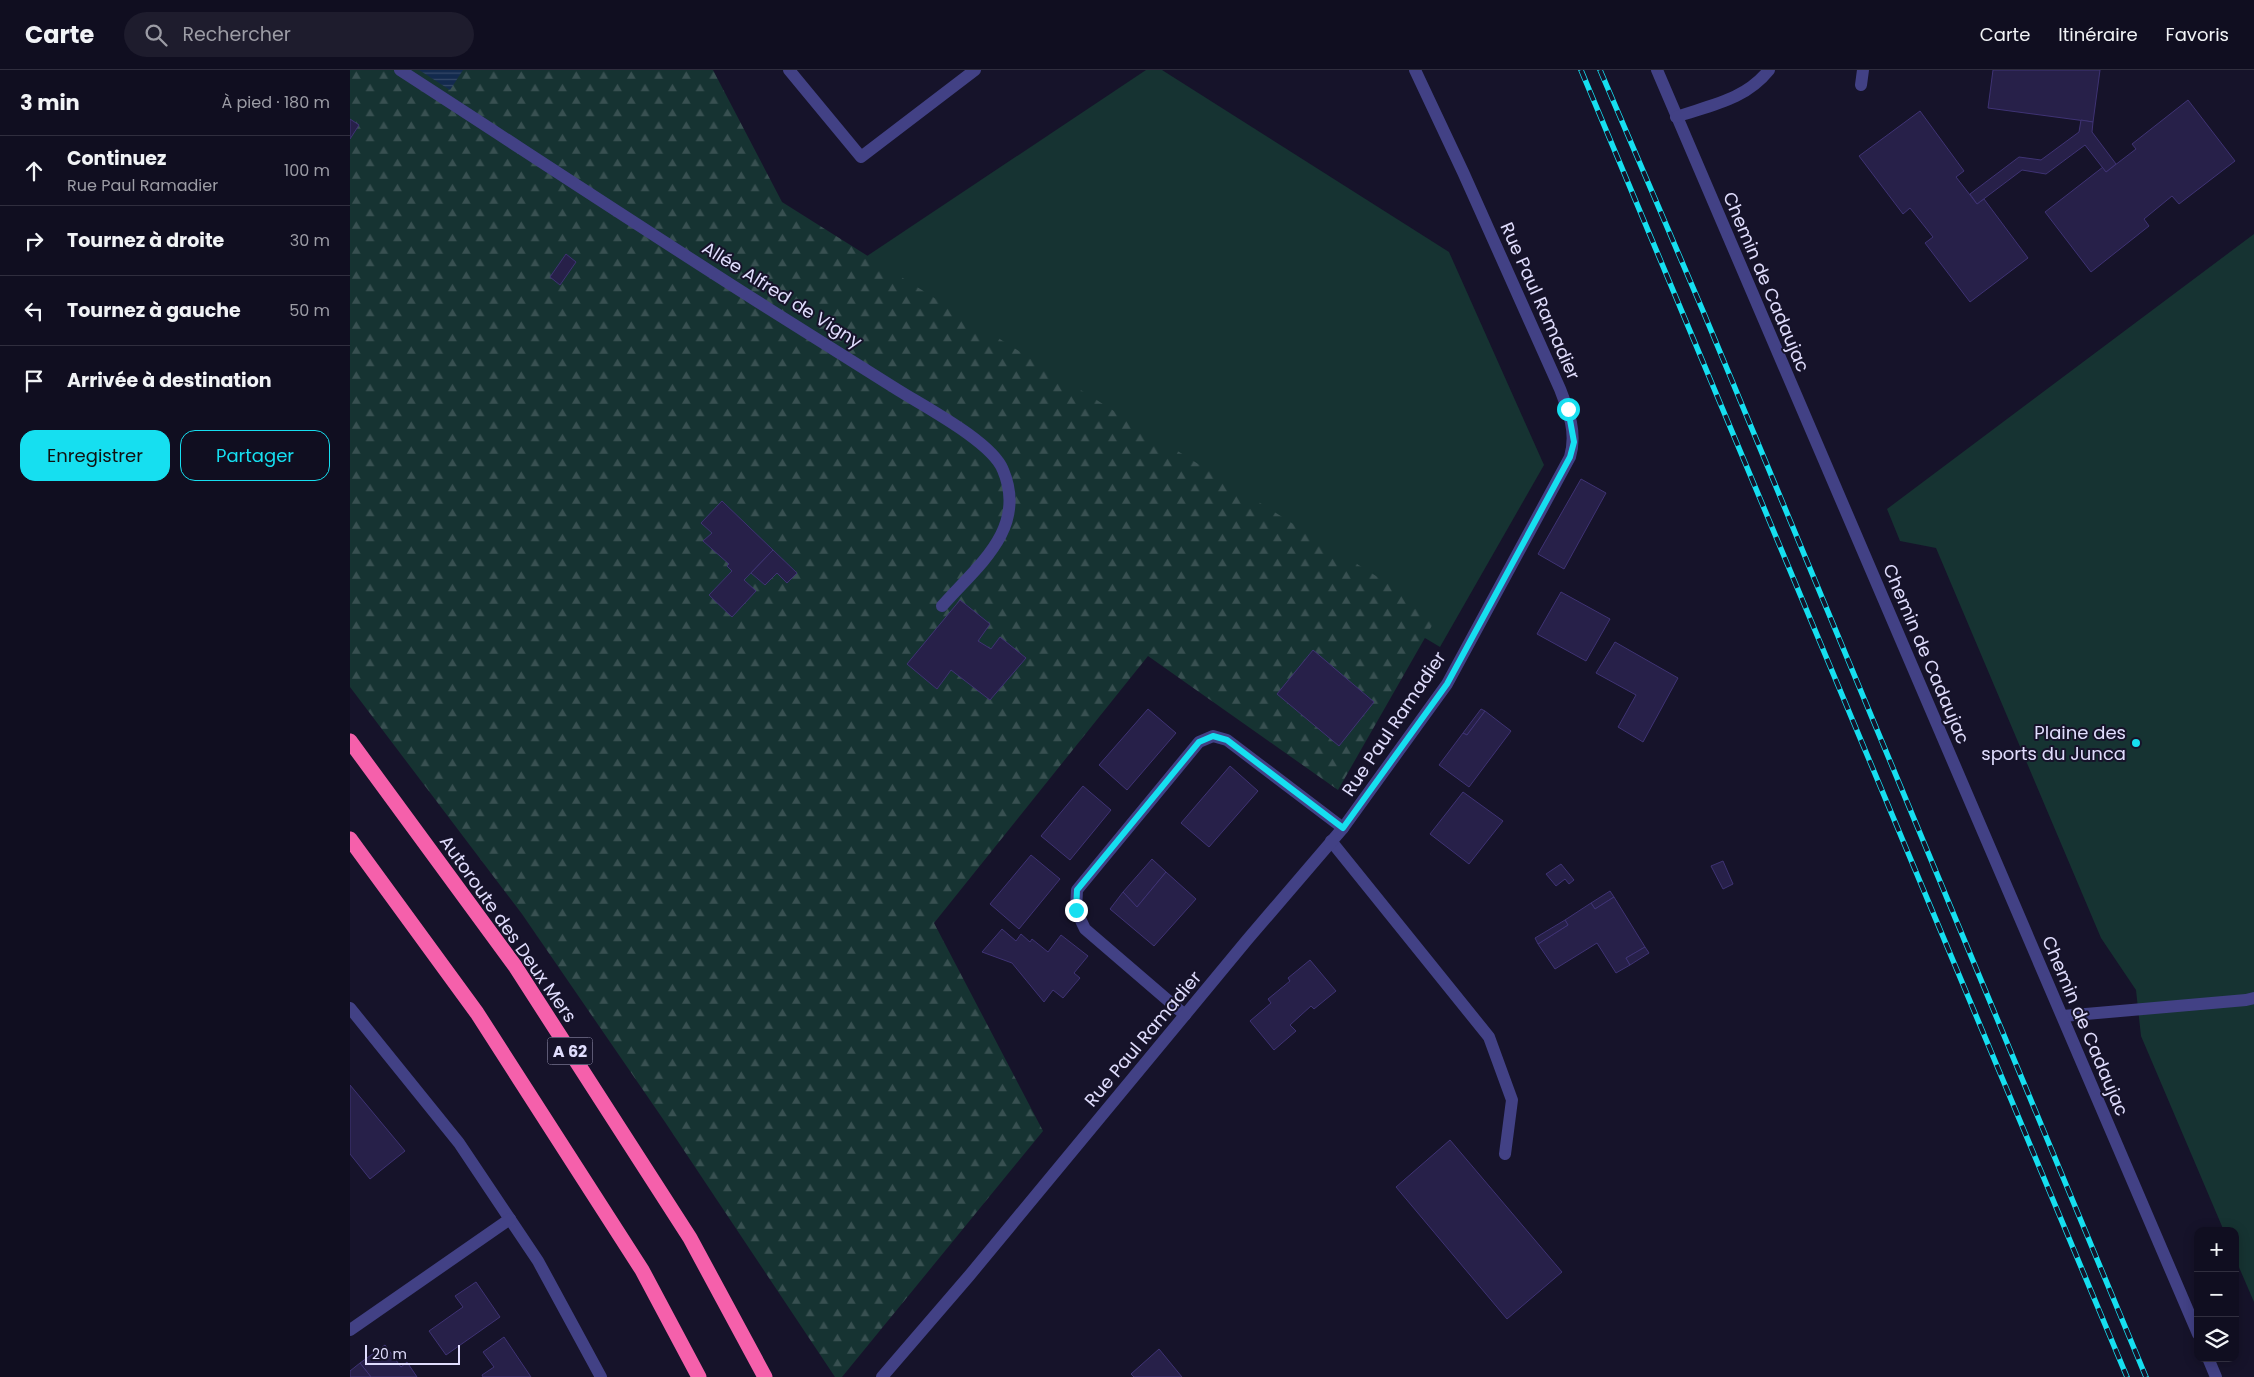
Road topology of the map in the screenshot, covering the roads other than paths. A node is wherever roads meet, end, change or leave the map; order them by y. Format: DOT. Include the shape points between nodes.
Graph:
graph roads {
  1 [pos="400,70"];
  2 [pos="789,70"];
  3 [pos="975,70"];
  4 [pos="1415,70"];
  5 [pos="1657,70"];
  6 [pos="1769,70"];
  7 [pos="1863,70"];
  8 [pos="1861,85"];
  9 [pos="1676,117"];
  10 [pos="942,606"];
  11 [pos="350,741"];
  12 [pos="1343,828"];
  13 [pos="350,838"];
  14 [pos="1331,842"];
  15 [pos="2254,998"];
  16 [pos="350,1008"];
  17 [pos="1185,1015"];
  18 [pos="2063,1016"];
  19 [pos="1505,1154"];
  20 [pos="510,1219"];
  21 [pos="2194,1325"];
  22 [pos="350,1330"];
  23 [pos="2210,1362"];
  24 [pos="601,1377"];
  25 [pos="699,1377"];
  26 [pos="765,1377"];
  27 [pos="882,1377"];
  28 [pos="2216,1377"];
  1 -- 10 [label="street, Allée Alfred de Vigny" via="956,426 987,449 1003,469 1011,499 1008,523 999,541"];
  2 -- 3 [label="street" via="861,157"];
  4 -- 12 [label="street, Rue Paul Ramadier" via="1560,389 1574,442 1570,457 1447,684"];
  5 -- 9 [label="street, Chemin de Cadaujac"];
  6 -- 9 [label="street" via="1759,83 1743,94"];
  7 -- 8 [label="street"];
  9 -- 18 [label="street, Chemin de Cadaujac"];
  11 -- 26 [label="highway, Autoroute des Deux Mers / A 62" via="515,966 690,1238"];
  12 -- 14 [label="street, Rue Paul Ramadier"];
  12 -- 17 [label="street" via="1227,740 1213,736 1199,742 1077,890 1076,910 1084,929"];
  13 -- 25 [label="highway" via="482,1021 642,1270"];
  14 -- 17 [label="street, Rue Paul Ramadier"];
  14 -- 19 [label="street" via="1489,1037 1512,1100"];
  15 -- 18 [label="street"];
  16 -- 20 [label="street" via="459,1143"];
  17 -- 27 [label="street, Rue Paul Ramadier"];
  18 -- 21 [label="street, Chemin de Cadaujac"];
  20 -- 22 [label="street"];
  20 -- 24 [label="street" via="538,1261"];
  23 -- 28 [label="street"];
}
